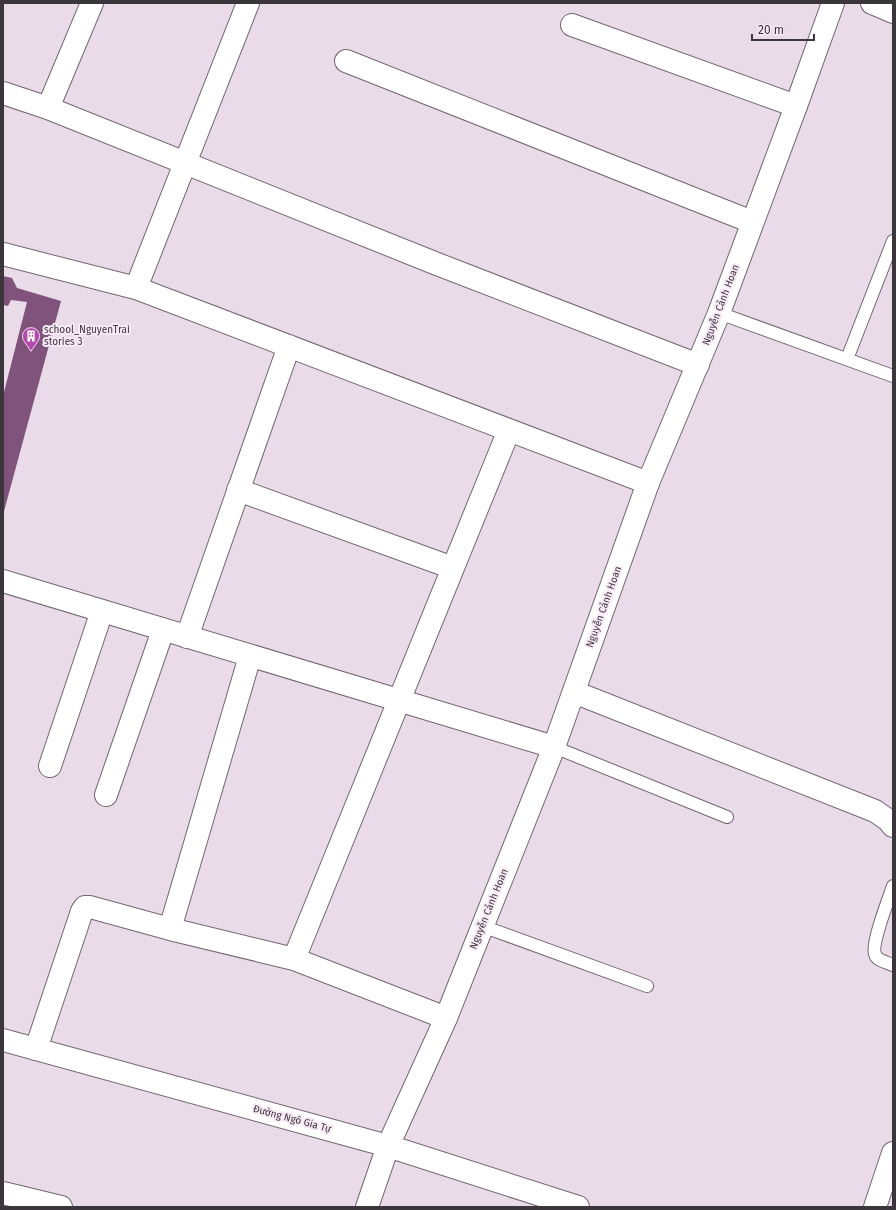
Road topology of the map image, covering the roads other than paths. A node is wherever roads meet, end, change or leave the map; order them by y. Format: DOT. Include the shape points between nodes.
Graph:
graph roads {
  1 [pos="92,3"];
  2 [pos="248,3"];
  3 [pos="833,3"];
  4 [pos="872,3"];
  5 [pos="893,12"];
  6 [pos="572,24"];
  7 [pos="346,61"];
  8 [pos="3,93"];
  9 [pos="796,106"];
  10 [pos="48,108"];
  11 [pos="184,164"];
  12 [pos="752,222"];
  13 [pos="893,241"];
  14 [pos="3,254"];
  15 [pos="136,288"];
  16 [pos="719,312"];
  17 [pos="289,346"];
  18 [pos="848,359"];
  19 [pos="698,364"];
  20 [pos="893,376"];
  21 [pos="509,430"];
  22 [pos="648,484"];
  23 [pos="238,490"];
  24 [pos="453,568"];
  25 [pos="3,581"];
  26 [pos="102,611"];
  27 [pos="163,630"];
  28 [pos="187,636"];
  29 [pos="250,656"];
  30 [pos="574,692"];
  31 [pos="400,701"];
  32 [pos="554,747"];
  33 [pos="50,766"];
  34 [pos="106,795"];
  35 [pos="727,817"];
  36 [pos="893,826"];
  37 [pos="893,886"];
  38 [pos="482,926"];
  39 [pos="170,929"];
  40 [pos="294,959"];
  41 [pos="893,964"];
  42 [pos="647,986"];
  43 [pos="446,1018"];
  44 [pos="3,1040"];
  45 [pos="36,1049"];
  46 [pos="388,1146"];
  47 [pos="893,1153"];
  48 [pos="3,1193"];
  49 [pos="61,1207"];
  50 [pos="367,1207"];
  51 [pos="578,1207"];
  52 [pos="875,1207"];
  1 -- 10 [label="street"];
  2 -- 11 [label="street"];
  3 -- 9 [label="street, Nguyễn Cảnh Hoan"];
  4 -- 5 [label="street"];
  6 -- 9 [label="street"];
  7 -- 12 [label="street"];
  8 -- 10 [label="street"];
  9 -- 12 [label="street, Nguyễn Cảnh Hoan"];
  10 -- 11 [label="street"];
  11 -- 15 [label="street"];
  11 -- 19 [label="street"];
  12 -- 16 [label="street, Nguyễn Cảnh Hoan"];
  13 -- 18 [label="lane"];
  14 -- 15 [label="street"];
  15 -- 17 [label="street"];
  16 -- 18 [label="lane"];
  16 -- 19 [label="street, Nguyễn Cảnh Hoan"];
  17 -- 21 [label="street"];
  17 -- 23 [label="street"];
  18 -- 20 [label="lane"];
  19 -- 22 [label="street, Nguyễn Cảnh Hoan"];
  21 -- 22 [label="street"];
  21 -- 24 [label="street"];
  22 -- 30 [label="street, Nguyễn Cảnh Hoan"];
  23 -- 24 [label="street"];
  23 -- 28 [label="street"];
  24 -- 31 [label="street"];
  25 -- 26 [label="street"];
  26 -- 27 [label="street"];
  26 -- 33 [label="street"];
  27 -- 28 [label="street"];
  27 -- 34 [label="street"];
  28 -- 29 [label="street"];
  29 -- 31 [label="street"];
  29 -- 39 [label="street"];
  30 -- 32 [label="street, Nguyễn Cảnh Hoan"];
  30 -- 36 [label="street" via="874,811"];
  31 -- 32 [label="street"];
  31 -- 40 [label="street"];
  32 -- 35 [label="lane"];
  32 -- 38 [label="street, Nguyễn Cảnh Hoan"];
  37 -- 41 [label="lane" via="875,942 874,953 878,960"];
  38 -- 42 [label="lane"];
  38 -- 43 [label="street, Nguyễn Cảnh Hoan"];
  39 -- 40 [label="street"];
  39 -- 45 [label="street" via="85,907"];
  40 -- 43 [label="street"];
  43 -- 46 [label="street, Nguyễn Cảnh Hoan"];
  44 -- 45 [label="street, Đường Ngô Gia Tự"];
  45 -- 46 [label="street, Đường Ngô Gia Tự"];
  46 -- 50 [label="street, Nguyễn Cảnh Hoan"];
  46 -- 51 [label="street, Đường Ngô Gia Tự"];
  47 -- 52 [label="street"];
  48 -- 49 [label="street"];
}
